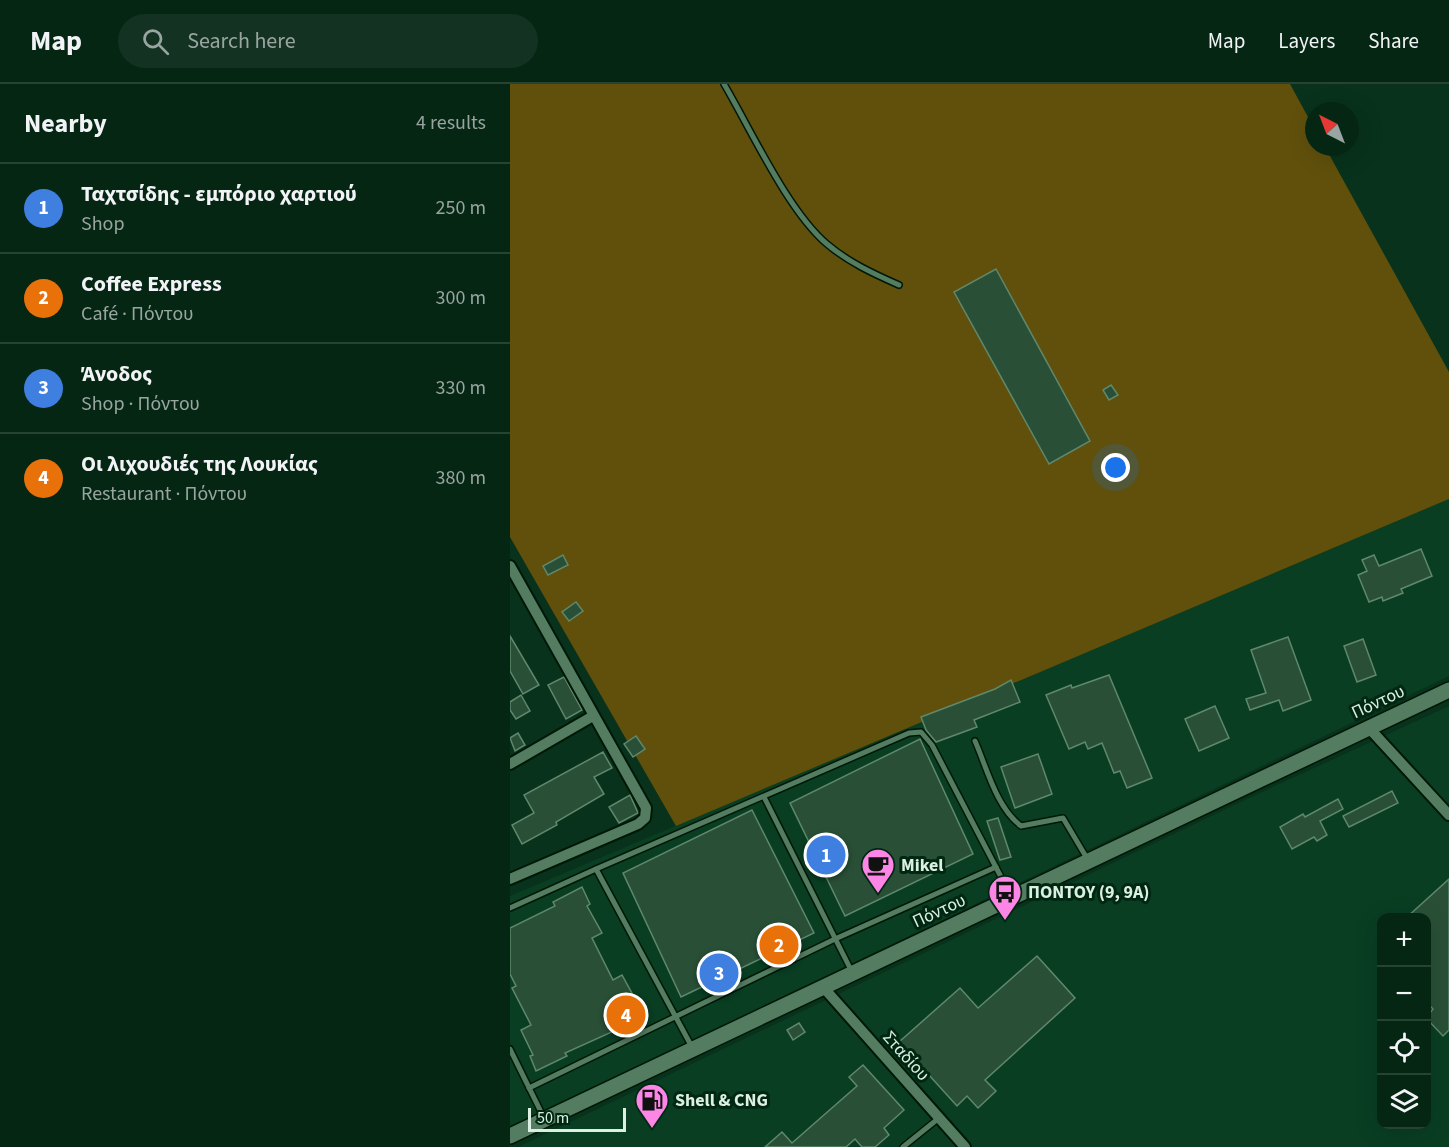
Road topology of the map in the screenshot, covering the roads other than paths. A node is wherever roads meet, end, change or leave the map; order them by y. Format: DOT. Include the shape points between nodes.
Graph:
graph roads {
  1 [pos="724,84"];
  2 [pos="899,285"];
  3 [pos="511,569"];
  4 [pos="1449,690"];
  5 [pos="593,716"];
  6 [pos="1369,728"];
  7 [pos="975,741"];
  8 [pos="510,764"];
  9 [pos="764,797"];
  10 [pos="1449,815"];
  11 [pos="1089,861"];
  12 [pos="996,867"];
  13 [pos="596,869"];
  14 [pos="510,879"];
  15 [pos="1012,898"];
  16 [pos="510,908"];
  17 [pos="835,939"];
  18 [pos="852,973"];
  19 [pos="823,987"];
  20 [pos="676,1017"];
  21 [pos="510,1049"];
  22 [pos="693,1049"];
  23 [pos="529,1088"];
  24 [pos="939,1118"];
  25 [pos="544,1119"];
  26 [pos="510,1136"];
  27 [pos="903,1147"];
  28 [pos="965,1147"];
  1 -- 2 [label="lane" via="788,195 825,243 870,272"];
  3 -- 5 [label="street"];
  4 -- 6 [label="street, Πόντου"];
  5 -- 8 [label="street"];
  5 -- 14 [label="street" via="646,808 645,818"];
  6 -- 10 [label="street"];
  6 -- 11 [label="street, Πόντου"];
  7 -- 11 [label="lane" via="1004,807 1015,821 1021,826 1063,818"];
  9 -- 12 [label="lane" via="909,733 921,732"];
  9 -- 13 [label="lane"];
  9 -- 17 [label="lane"];
  11 -- 15 [label="street, Πόντου"];
  12 -- 15 [label="lane"];
  12 -- 17 [label="lane"];
  13 -- 16 [label="lane"];
  13 -- 20 [label="lane"];
  15 -- 18 [label="street, Πόντου"];
  17 -- 18 [label="lane"];
  17 -- 20 [label="lane"];
  18 -- 19 [label="street, Πόντου"];
  19 -- 22 [label="street, Πόντου"];
  19 -- 24 [label="street, Σταδίου"];
  20 -- 22 [label="lane"];
  20 -- 23 [label="lane"];
  21 -- 23 [label="lane"];
  22 -- 25 [label="street, Πόντου"];
  23 -- 25 [label="lane"];
  24 -- 27 [label="lane"];
  24 -- 28 [label="street, Σταδίου"];
  25 -- 26 [label="street, Πόντου"];
}
